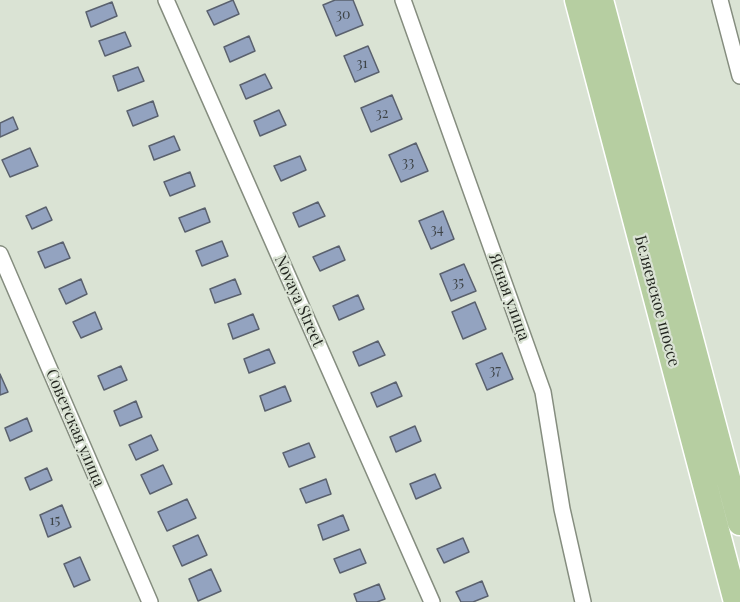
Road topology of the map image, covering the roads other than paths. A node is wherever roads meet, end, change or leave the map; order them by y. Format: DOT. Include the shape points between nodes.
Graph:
graph roads {
  1 [pos="166,0"];
  2 [pos="402,0"];
  3 [pos="577,0"];
  4 [pos="601,0"];
  5 [pos="720,0"];
  6 [pos="740,76"];
  7 [pos="0,254"];
  8 [pos="740,523"];
  9 [pos="150,602"];
  10 [pos="432,602"];
  11 [pos="583,602"];
  12 [pos="736,602"];
  1 -- 10 [label="street, Novaya Street"];
  2 -- 11 [label="street, Ясная улица" via="543,392 562,509"];
  3 -- 12 [label="main road, Беляевское шоссе"];
  4 -- 8 [label="main road, Беляевское шоссе"];
  5 -- 6 [label="street"];
  7 -- 9 [label="street, Советская улица"];
}
